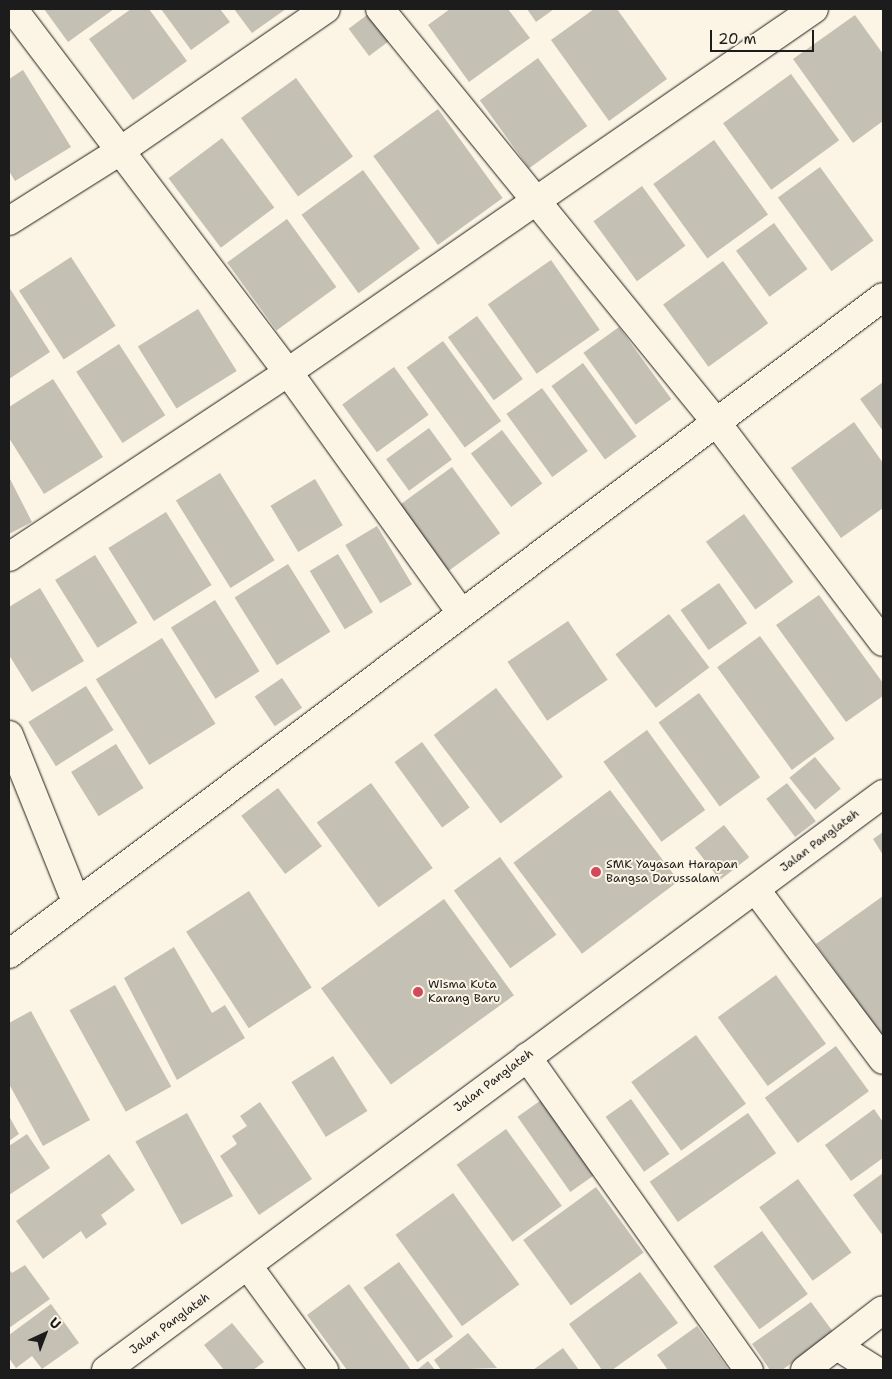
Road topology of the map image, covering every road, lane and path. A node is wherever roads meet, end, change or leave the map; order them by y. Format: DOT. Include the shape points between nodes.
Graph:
graph roads {
  1 [pos="13,9"];
  2 [pos="326,9"];
  3 [pos="380,9"];
  4 [pos="814,9"];
  5 [pos="120,151"];
  6 [pos="535,201"];
  7 [pos="9,221"];
  8 [pos="883,297"];
  9 [pos="288,372"];
  10 [pos="716,422"];
  11 [pos="9,557"];
  12 [pos="461,614"];
  13 [pos="883,642"];
  14 [pos="9,735"];
  15 [pos="883,794"];
  16 [pos="756,890"];
  17 [pos="76,902"];
  18 [pos="9,954"];
  19 [pos="527,1056"];
  20 [pos="883,1060"];
  21 [pos="248,1266"];
  22 [pos="883,1310"];
  23 [pos="837,1346"];
  24 [pos="106,1370"];
  25 [pos="324,1370"];
  26 [pos="749,1370"];
  27 [pos="806,1370"];
  28 [pos="875,1370"];
  1 -- 5 [label="street"];
  2 -- 5 [label="street"];
  3 -- 6 [label="street"];
  4 -- 6 [label="street"];
  5 -- 7 [label="street"];
  5 -- 9 [label="street"];
  6 -- 9 [label="street"];
  6 -- 10 [label="street"];
  8 -- 10 [label="street"];
  9 -- 11 [label="street"];
  9 -- 12 [label="street"];
  10 -- 12 [label="street"];
  10 -- 13 [label="street"];
  12 -- 17 [label="street"];
  14 -- 17 [label="street"];
  15 -- 16 [label="street, Jalan Panglateh"];
  16 -- 19 [label="street, Jalan Panglateh"];
  16 -- 20 [label="street"];
  17 -- 18 [label="street"];
  19 -- 21 [label="street, Jalan Panglateh"];
  19 -- 26 [label="street"];
  21 -- 24 [label="street, Jalan Panglateh"];
  21 -- 25 [label="street"];
  22 -- 23 [label="street"];
  23 -- 27 [label="street"];
  23 -- 28 [label="street"];
}
